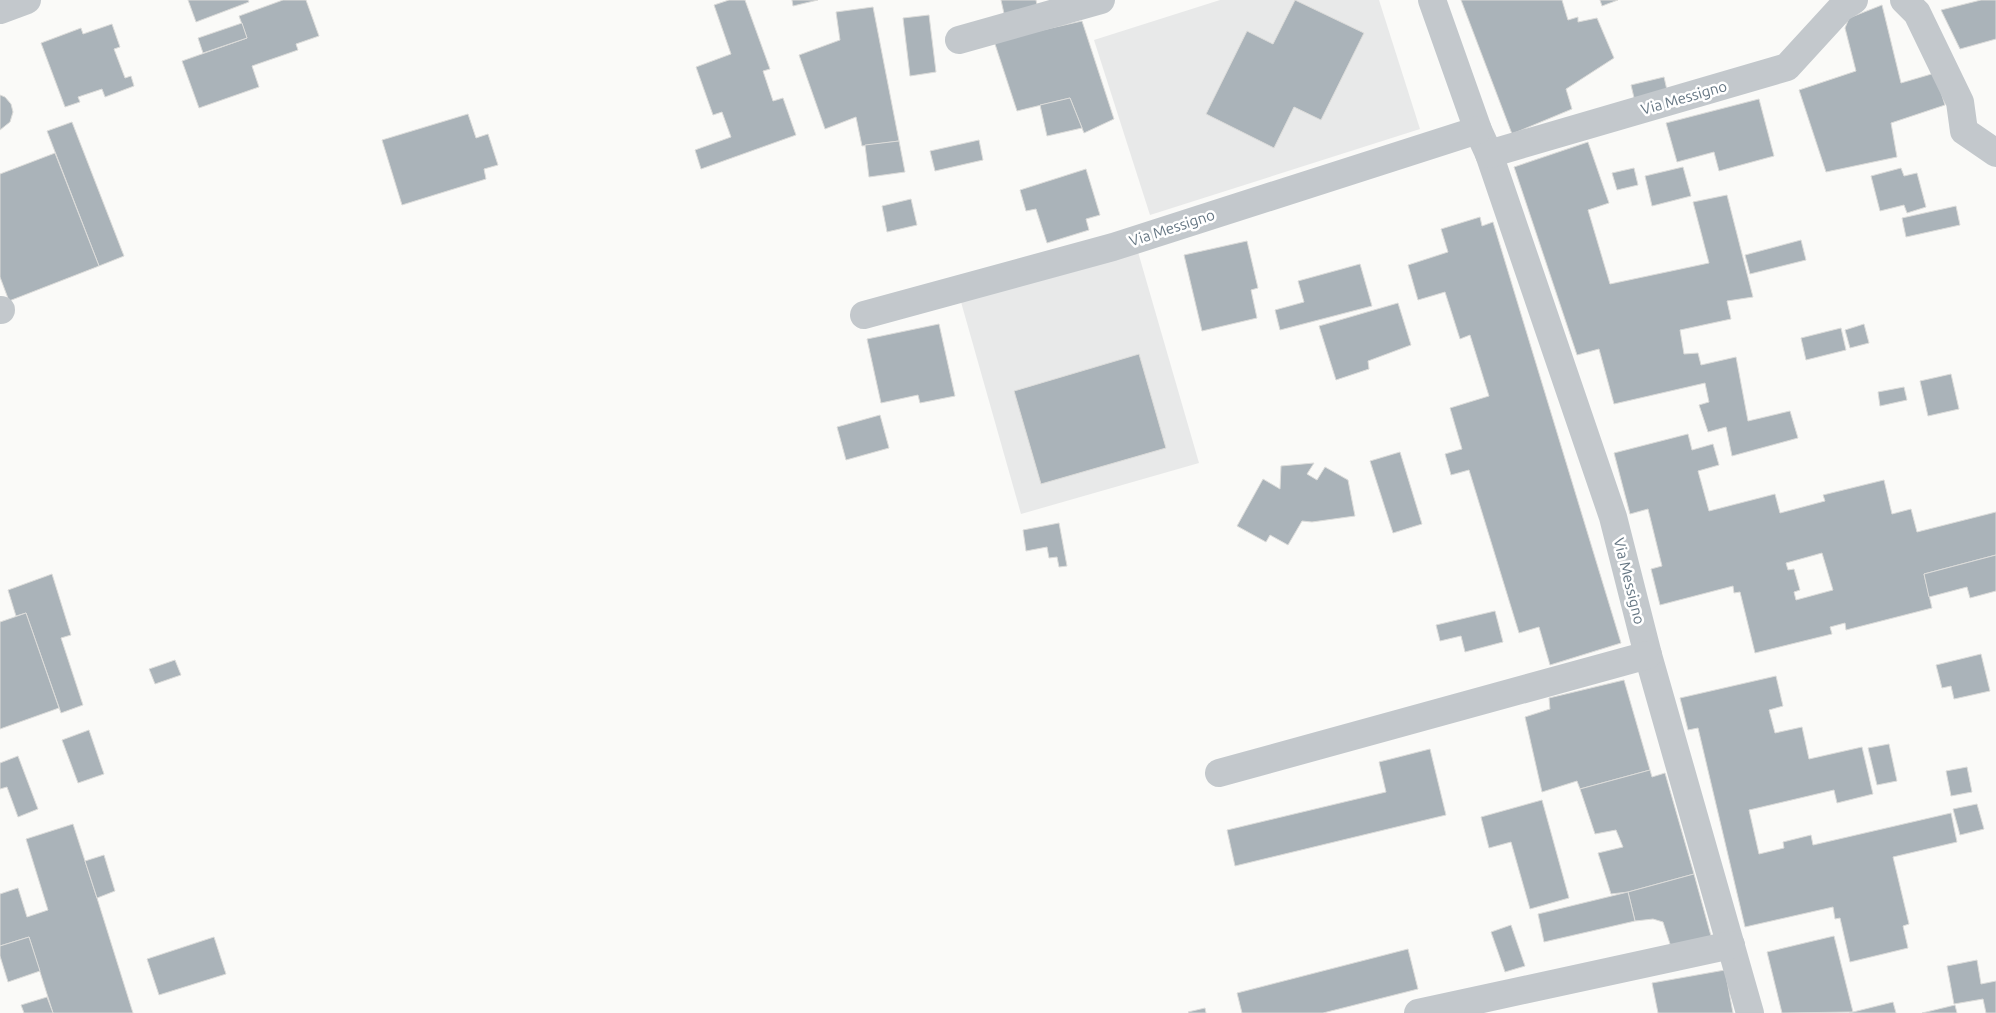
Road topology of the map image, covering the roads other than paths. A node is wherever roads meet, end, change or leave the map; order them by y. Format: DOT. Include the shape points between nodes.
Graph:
graph roads {
  1 [pos="27,0"];
  2 [pos="1101,0"];
  3 [pos="1432,0"];
  4 [pos="1854,0"];
  5 [pos="1904,0"];
  6 [pos="0,10"];
  7 [pos="959,40"];
  8 [pos="1478,130"];
  9 [pos="1996,153"];
  10 [pos="1489,154"];
  11 [pos="864,315"];
  12 [pos="1648,655"];
  13 [pos="1219,773"];
  14 [pos="1731,945"];
  15 [pos="1418,1013"];
  16 [pos="1750,1013"];
  1 -- 6 [label="street"];
  2 -- 7 [label="street"];
  3 -- 8 [label="street, Via Messigno"];
  4 -- 10 [label="street, Via Messigno" via="1841,8 1786,68"];
  5 -- 9 [label="street" via="1917,13 1960,102 1964,131"];
  8 -- 10 [label="street, Via Messigno"];
  8 -- 11 [label="street, Via Messigno" via="1113,247"];
  10 -- 12 [label="street, Via Messigno" via="1614,517"];
  12 -- 13 [label="street"];
  12 -- 14 [label="street, Via Messigno"];
  14 -- 15 [label="street"];
  14 -- 16 [label="street, Via Messigno"];
}
